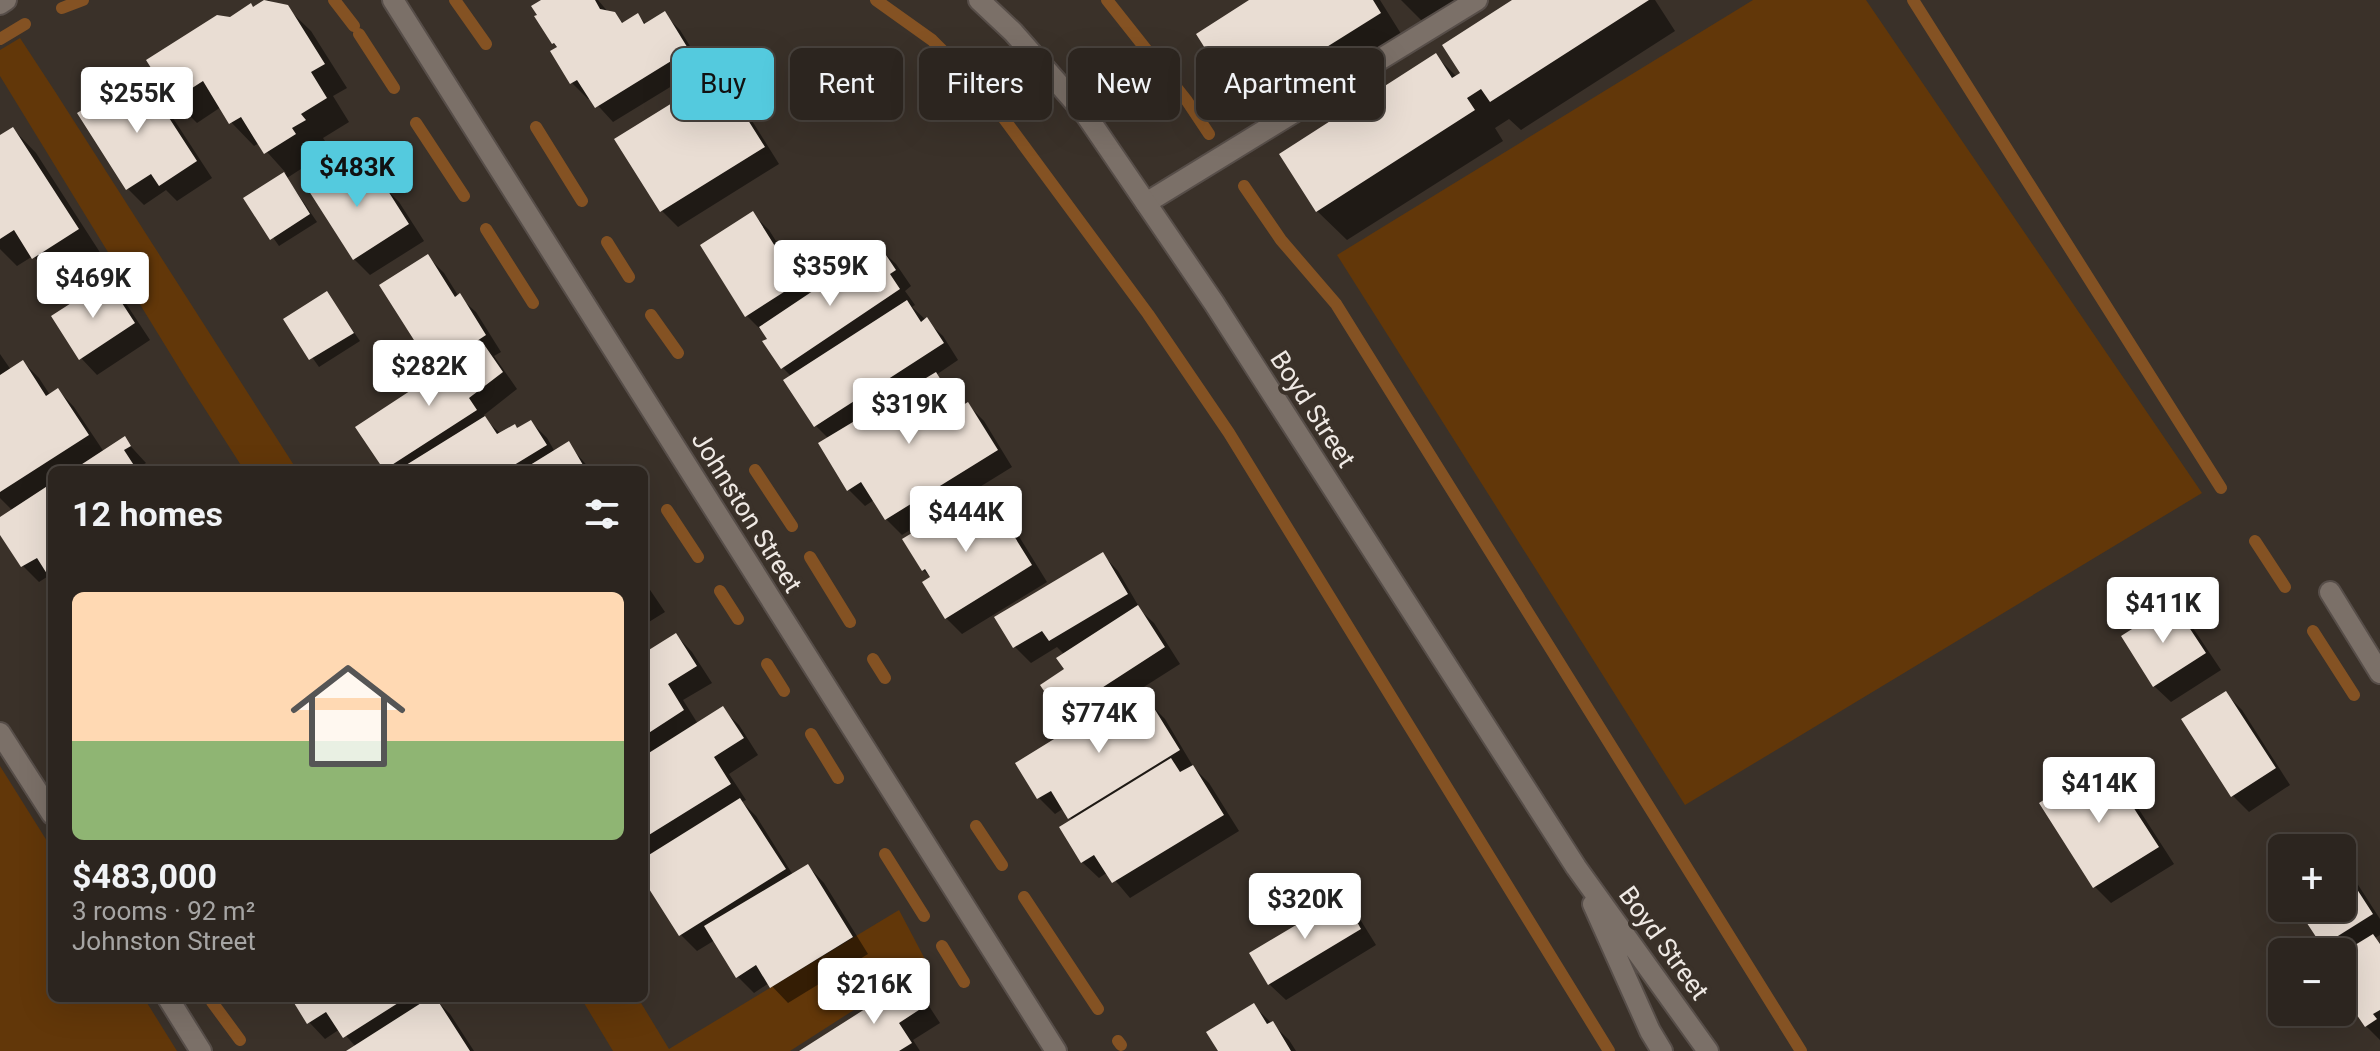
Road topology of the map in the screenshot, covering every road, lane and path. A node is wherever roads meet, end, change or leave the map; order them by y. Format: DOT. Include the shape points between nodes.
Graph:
graph roads {
  1 [pos="6,0"];
  2 [pos="393,0"];
  3 [pos="979,0"];
  4 [pos="1477,0"];
  5 [pos="0,4"];
  6 [pos="1146,203"];
  7 [pos="2330,592"];
  8 [pos="2380,673"];
  9 [pos="0,733"];
  10 [pos="48,808"];
  11 [pos="1576,867"];
  12 [pos="170,1002"];
  13 [pos="201,1051"];
  14 [pos="1056,1051"];
  15 [pos="1662,1051"];
  16 [pos="1708,1051"];
  1 -- 5 [label="street"];
  2 -- 14 [label="street, Johnston Street"];
  3 -- 6 [label="street, Boyd Street" via="1086,115"];
  4 -- 6 [label="street"];
  6 -- 11 [label="street, Boyd Street"];
  7 -- 8 [label="street"];
  9 -- 10 [label="street"];
  11 -- 15 [label="street, Boyd Street"];
  11 -- 16 [label="street, Boyd Street"];
  12 -- 13 [label="street"];
}
